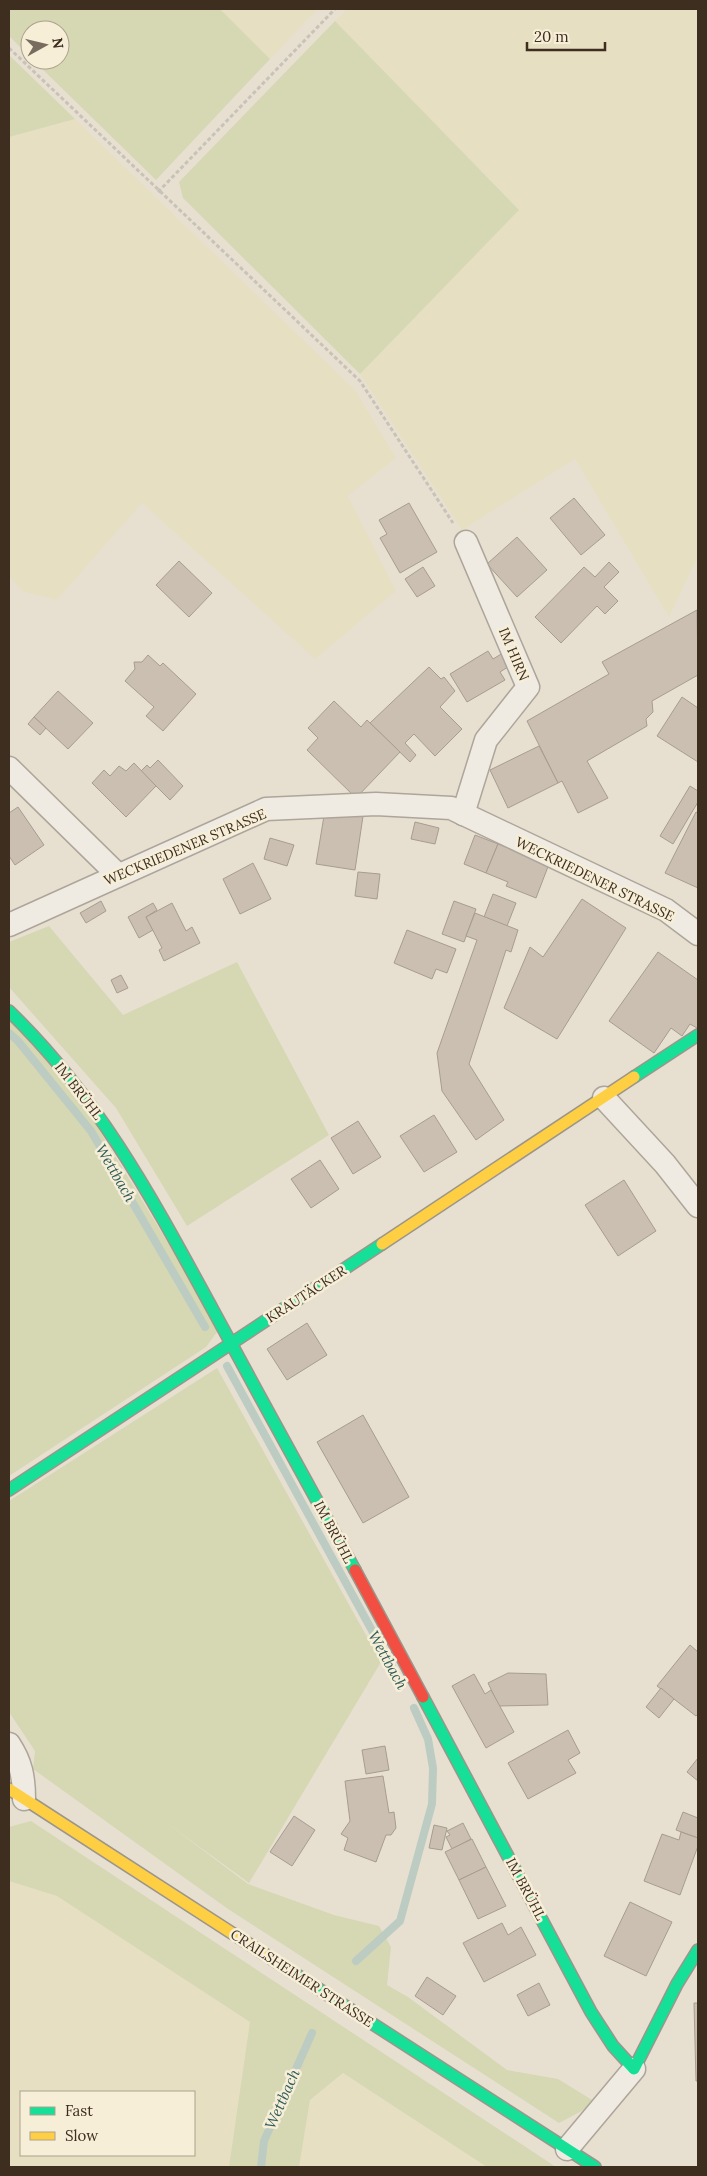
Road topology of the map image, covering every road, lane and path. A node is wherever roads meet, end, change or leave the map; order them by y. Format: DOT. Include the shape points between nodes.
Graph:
graph roads {
  1 [pos="335,9"];
  2 [pos="9,48"];
  3 [pos="158,192"];
  4 [pos="466,542"];
  5 [pos="9,768"];
  6 [pos="463,814"];
  7 [pos="118,875"];
  8 [pos="9,925"];
  9 [pos="698,934"];
  10 [pos="9,1011"];
  11 [pos="698,1035"];
  12 [pos="604,1098"];
  13 [pos="698,1206"];
  14 [pos="230,1343"];
  15 [pos="9,1490"];
  16 [pos="9,1744"];
  17 [pos="17,1794"];
  18 [pos="698,1950"];
  19 [pos="634,2069"];
  20 [pos="567,2149"];
  21 [pos="595,2167"];
  1 -- 3 [label="path"];
  2 -- 3 [label="path"];
  3 -- 4 [label="path" via="360,381"];
  4 -- 6 [label="street, IM HIRN" via="528,687 486,740"];
  5 -- 7 [label="street"];
  6 -- 7 [label="street, WECKRIEDENER STRASSE" via="452,808 376,804 266,810"];
  6 -- 9 [label="street, WECKRIEDENER STRASSE" via="666,910"];
  7 -- 8 [label="street, WECKRIEDENER STRASSE"];
  10 -- 14 [label="street, IM BRÜHL" via="42,1044 96,1110 149,1193"];
  11 -- 12 [label="street, KRAUTÄCKER"];
  12 -- 13 [label="street" via="665,1164"];
  12 -- 14 [label="street, KRAUTÄCKER"];
  14 -- 15 [label="street, KRAUTÄCKER"];
  14 -- 19 [label="street, IM BRÜHL" via="591,2012 613,2046"];
  16 -- 17 [label="street" via="19,1759 24,1777"];
  17 -- 20 [label="street, CRAILSHEIMER STRASSE"];
  18 -- 19 [label="street"];
  19 -- 20 [label="street"];
  20 -- 21 [label="street, CRAILSHEIMER STRASSE"];
}
